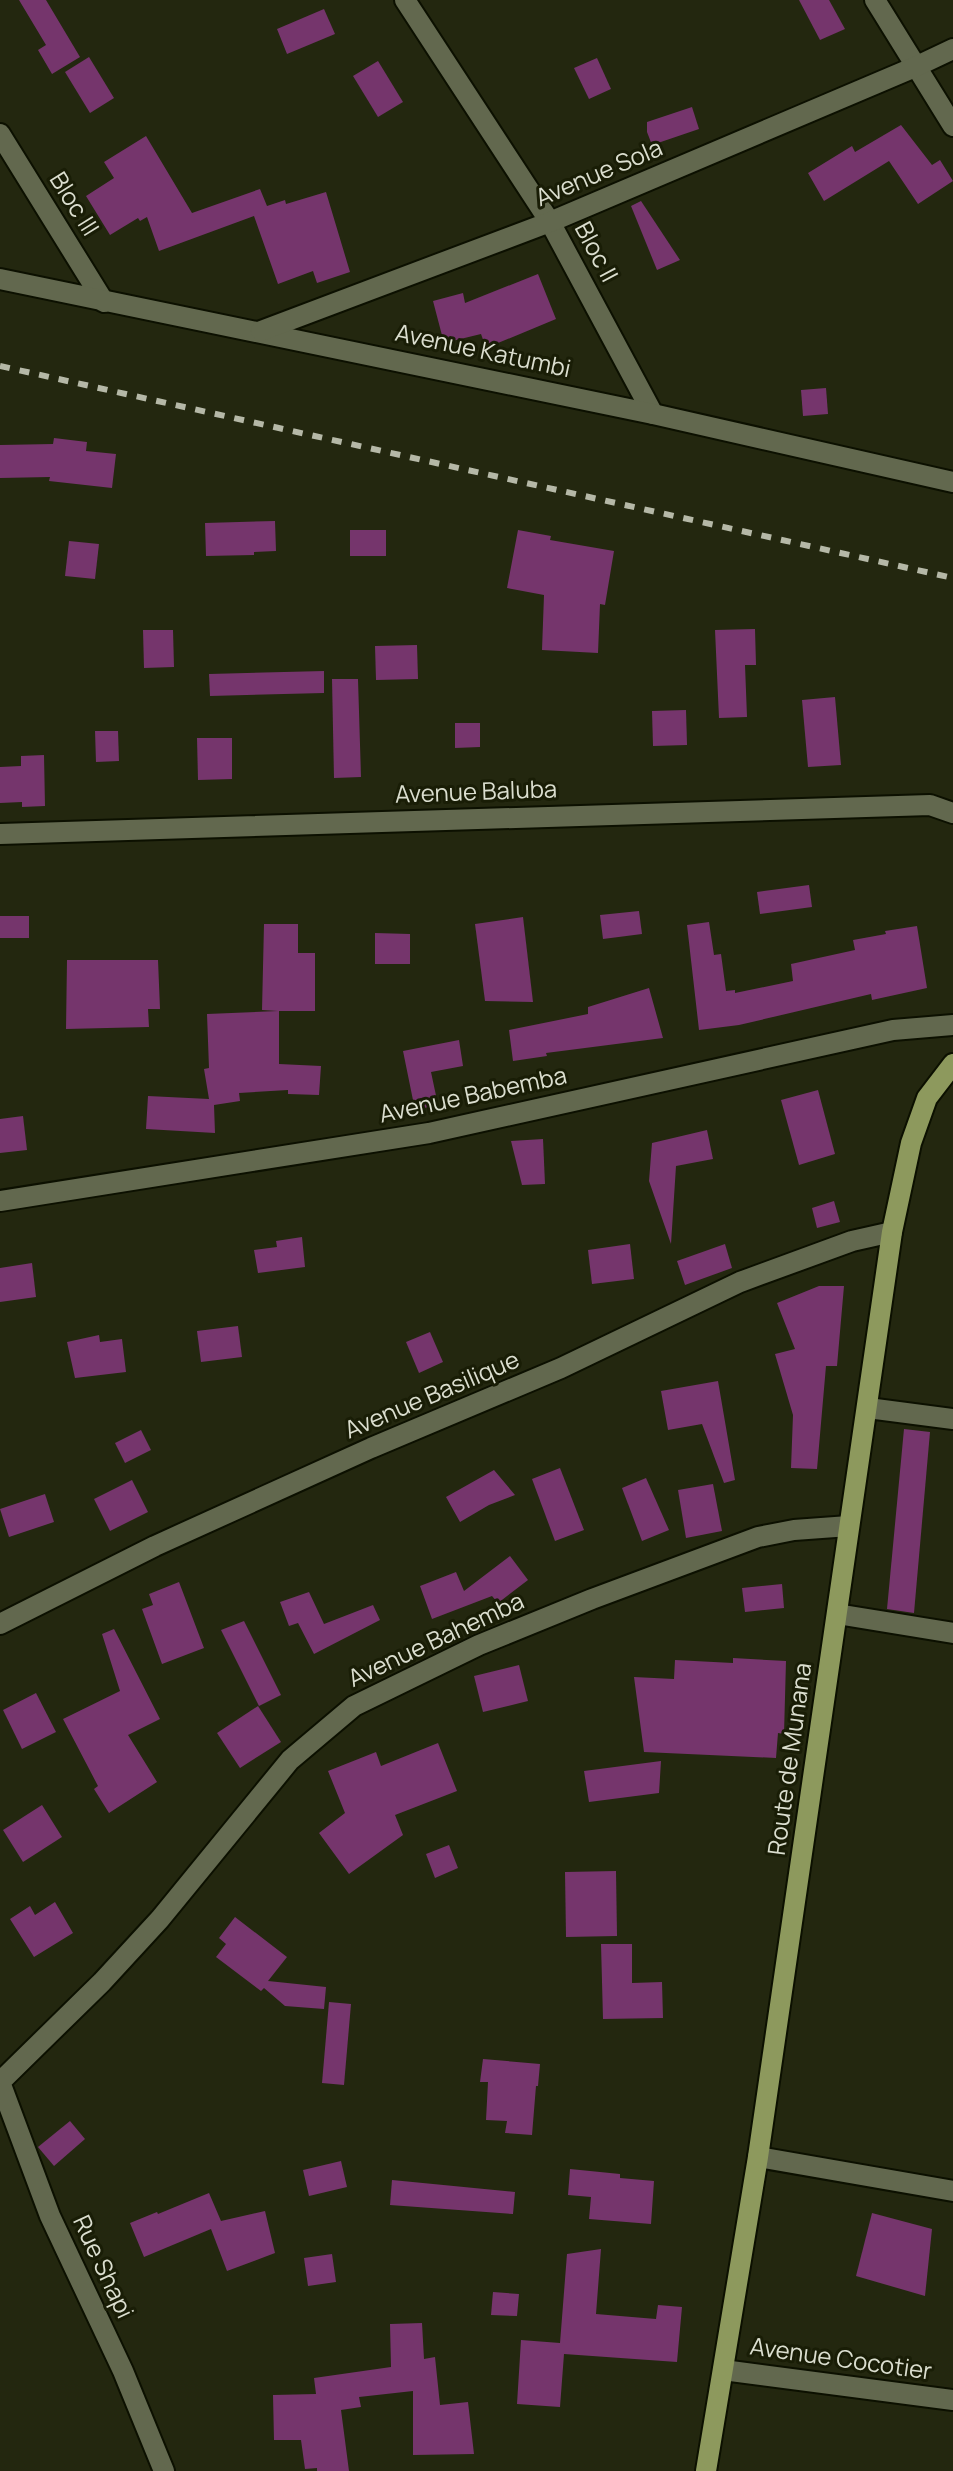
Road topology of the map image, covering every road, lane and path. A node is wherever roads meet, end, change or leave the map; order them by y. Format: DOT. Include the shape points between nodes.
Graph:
graph roads {
  1 [pos="405,0"];
  2 [pos="875,0"];
  3 [pos="953,49"];
  4 [pos="915,67"];
  5 [pos="953,126"];
  6 [pos="0,134"];
  7 [pos="550,222"];
  8 [pos="0,279"];
  9 [pos="104,302"];
  10 [pos="260,332"];
  11 [pos="653,414"];
  12 [pos="953,482"];
  13 [pos="953,813"];
  14 [pos="0,834"];
  15 [pos="953,1025"];
  16 [pos="953,1064"];
  17 [pos="0,1201"];
  18 [pos="892,1232"];
  19 [pos="868,1408"];
  20 [pos="953,1419"];
  21 [pos="849,1526"];
  22 [pos="837,1614"];
  23 [pos="0,1624"];
  24 [pos="953,1633"];
  25 [pos="0,2082"];
  26 [pos="758,2157"];
  27 [pos="953,2191"];
  28 [pos="723,2370"];
  29 [pos="953,2400"];
  30 [pos="164,2471"];
  31 [pos="706,2471"];
  1 -- 7 [label="street, Bloc II"];
  2 -- 4 [label="street"];
  3 -- 4 [label="street, Avenue Sola"];
  4 -- 5 [label="street"];
  4 -- 7 [label="street, Avenue Sola"];
  6 -- 9 [label="street, Bloc III"];
  7 -- 10 [label="street, Avenue Sola"];
  7 -- 11 [label="street, Bloc II"];
  8 -- 9 [label="street, Avenue Katumbi"];
  9 -- 10 [label="street, Avenue Katumbi"];
  10 -- 11 [label="street, Avenue Katumbi"];
  11 -- 12 [label="street, Avenue Katumbi"];
  13 -- 14 [label="street, Avenue Baluba" via="930,805"];
  15 -- 17 [label="street, Avenue Babemba" via="893,1030 429,1133"];
  16 -- 18 [label="main road, Route de Munana" via="927,1098 911,1143"];
  18 -- 19 [label="main road, Route de Munana"];
  18 -- 23 [label="street, Avenue Basilique" via="740,1282 561,1368 155,1546"];
  19 -- 20 [label="street"];
  19 -- 21 [label="main road, Route de Munana"];
  21 -- 22 [label="main road, Route de Munana"];
  21 -- 25 [label="street, Avenue Bahemba" via="758,1537 479,1645 354,1706 290,1760 160,1919"];
  22 -- 24 [label="street"];
  22 -- 26 [label="main road, Route de Munana"];
  25 -- 30 [label="street, Rue Shapi" via="50,2216"];
  26 -- 27 [label="street"];
  26 -- 28 [label="main road, Route de Munana"];
  28 -- 29 [label="street, Avenue Cocotier"];
  28 -- 31 [label="main road, Route de Munana"];
}
